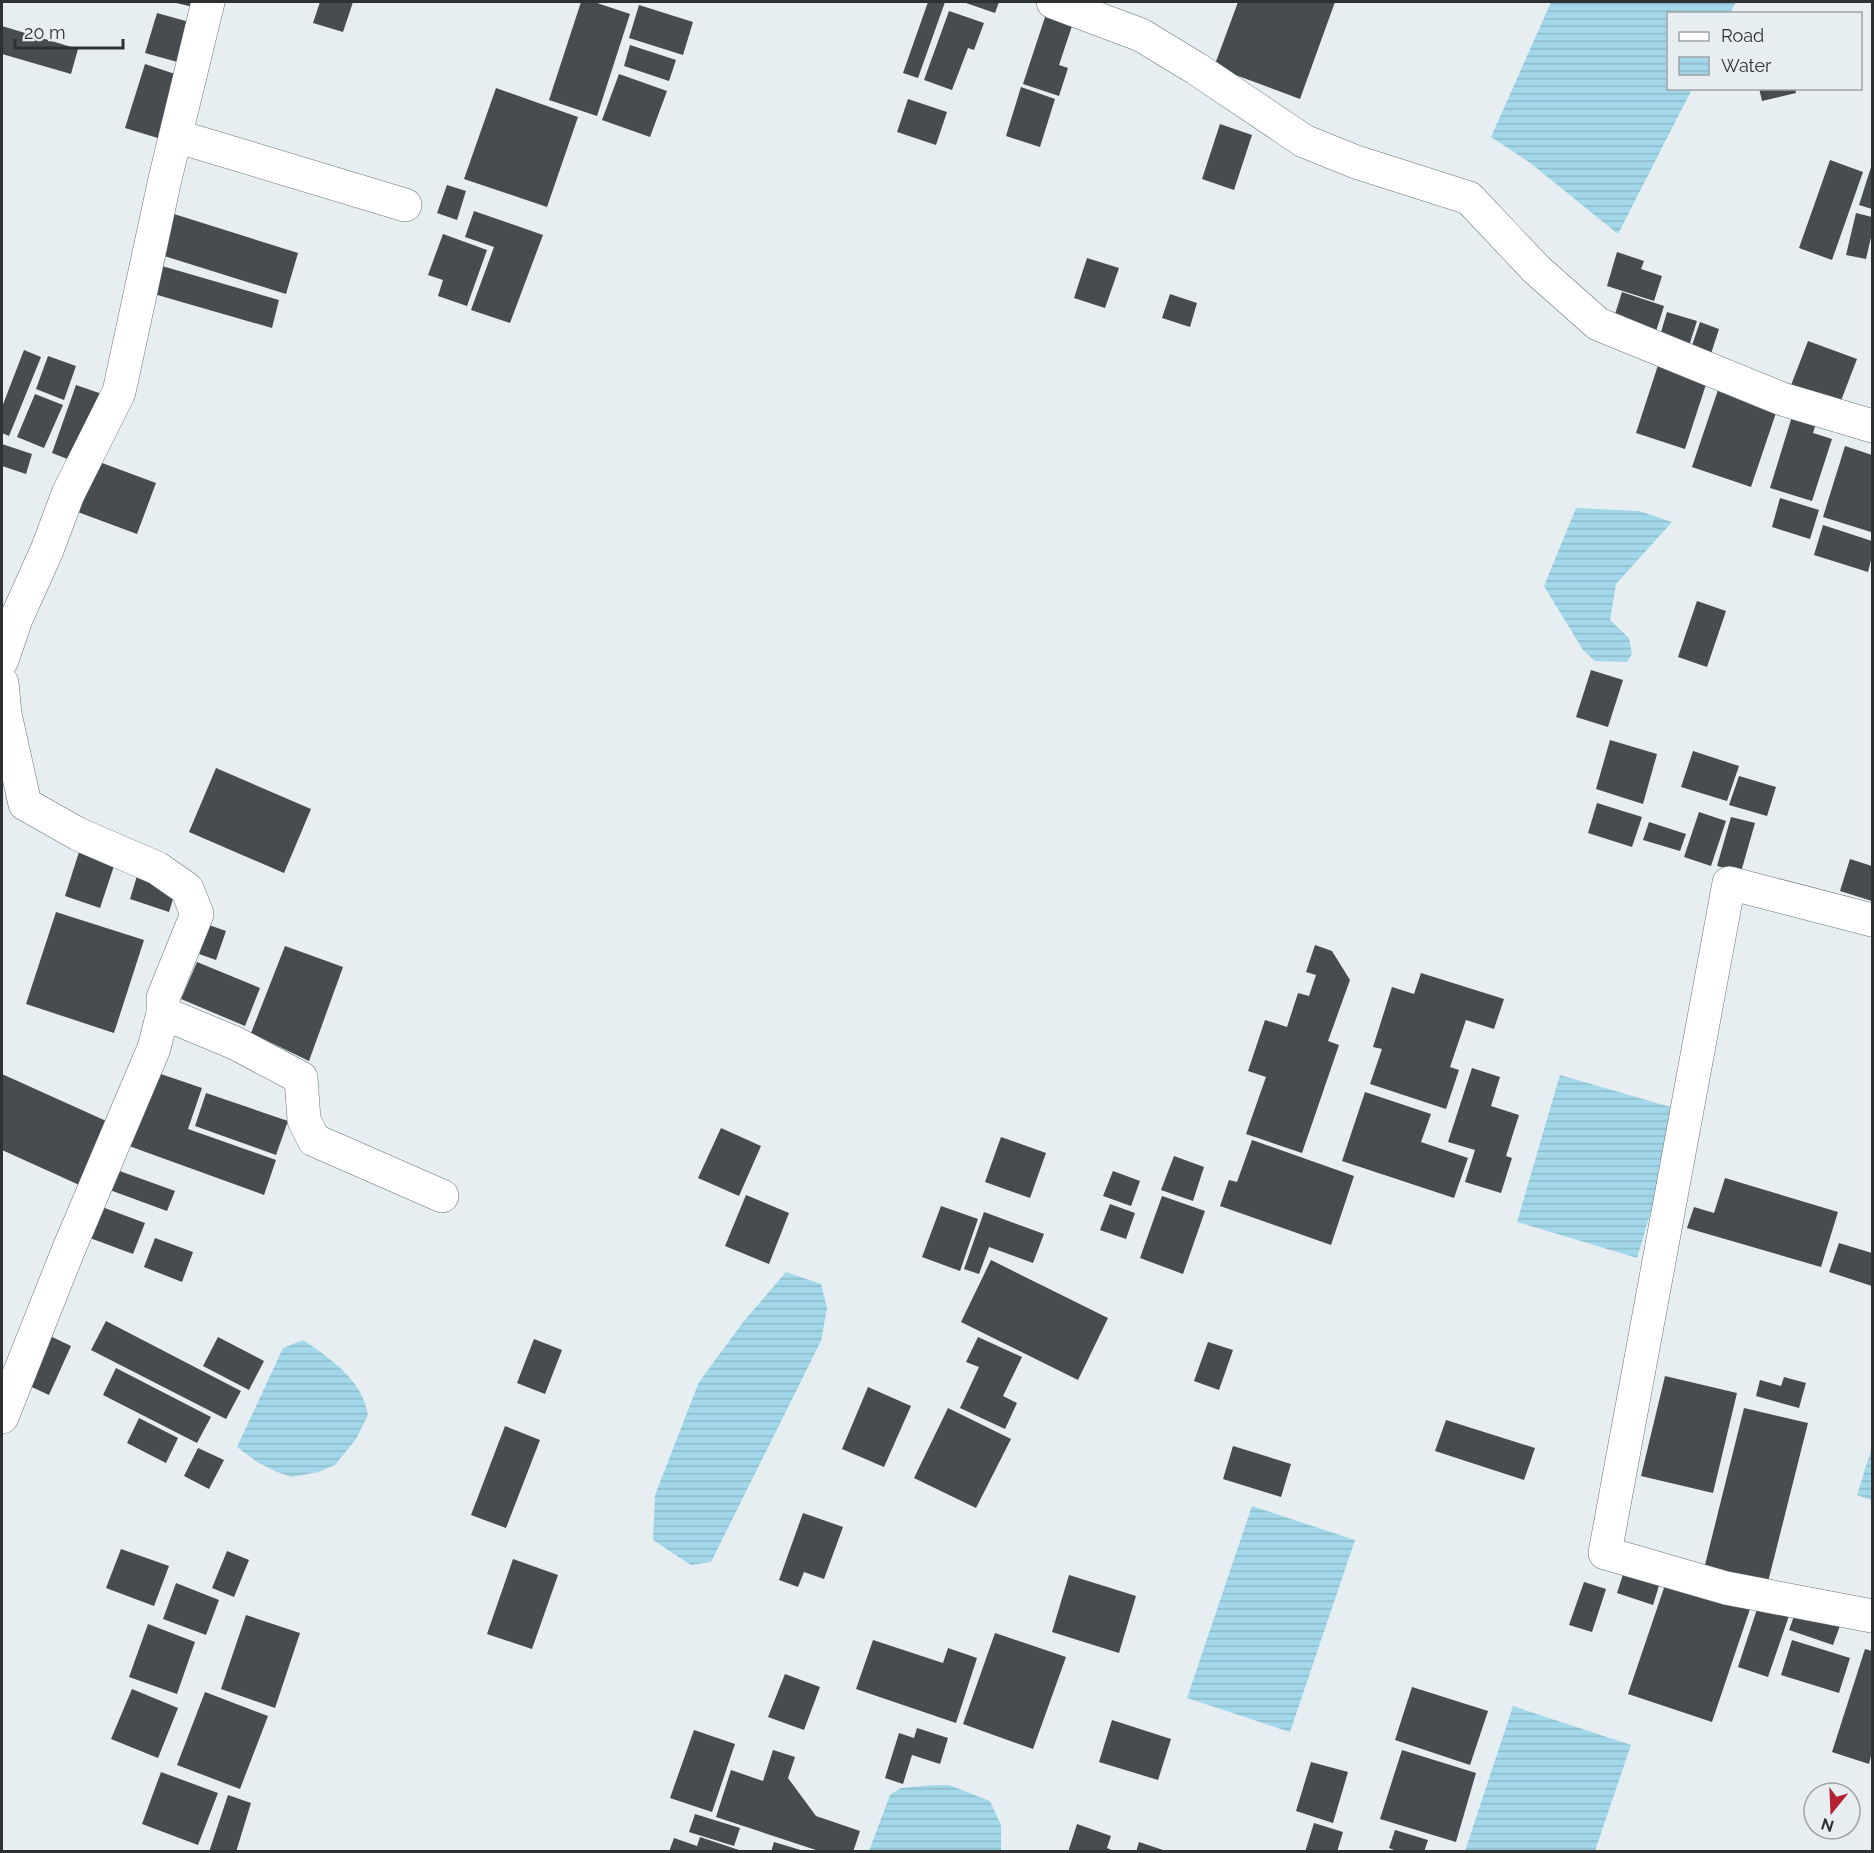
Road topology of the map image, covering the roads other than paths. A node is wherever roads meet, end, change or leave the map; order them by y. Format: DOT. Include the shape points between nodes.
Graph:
graph roads {
  1 [pos="208,2"];
  2 [pos="1053,2"];
  3 [pos="176,136"];
  4 [pos="405,205"];
  5 [pos="1872,426"];
  6 [pos="2,660"];
  7 [pos="2,683"];
  8 [pos="1872,920"];
  9 [pos="163,1013"];
  10 [pos="442,1196"];
  11 [pos="2,1417"];
  12 [pos="1872,1616"];
  1 -- 3 [label="street"];
  2 -- 5 [label="street" via="1141,35 1304,141 1469,198 1536,269 1598,324 1782,399"];
  3 -- 4 [label="street"];
  3 -- 6 [label="street" via="119,392 68,494"];
  7 -- 9 [label="street" via="25,804 78,834 158,868 187,889 197,914 163,998"];
  8 -- 12 [label="street" via="1729,883 1605,1553 1726,1588"];
  9 -- 10 [label="street" via="235,1043 301,1078 304,1120 314,1140"];
  9 -- 11 [label="street" via="154,1048"];
}
